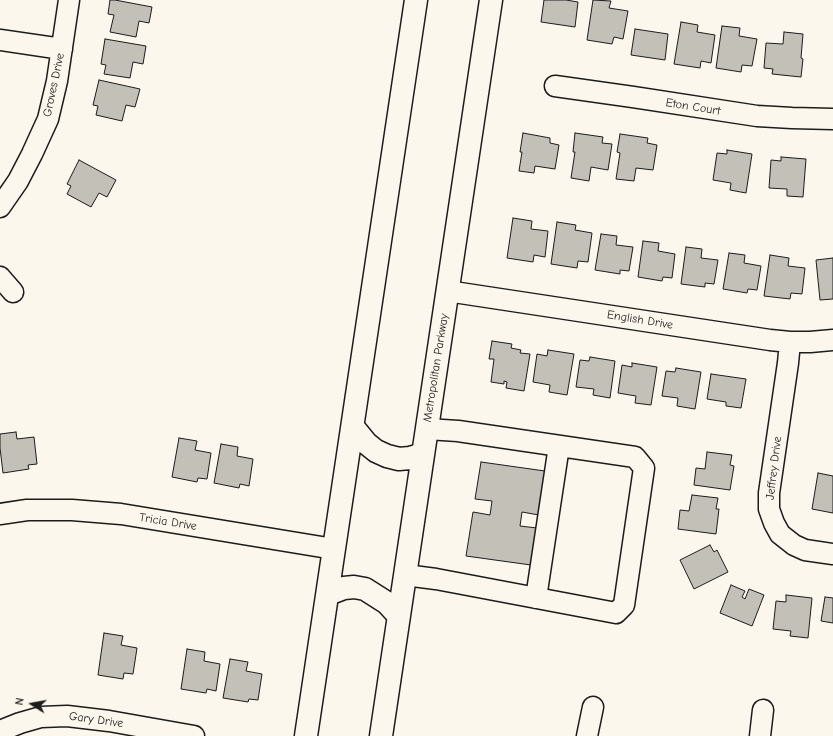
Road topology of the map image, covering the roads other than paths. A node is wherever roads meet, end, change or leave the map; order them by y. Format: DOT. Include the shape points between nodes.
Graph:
graph roads {
  1 [pos="69,0"];
  2 [pos="416,0"];
  3 [pos="491,0"];
  4 [pos="0,40"];
  5 [pos="62,49"];
  6 [pos="554,86"];
  7 [pos="833,119"];
  8 [pos="0,207"];
  9 [pos="0,277"];
  10 [pos="447,291"];
  11 [pos="13,292"];
  12 [pos="833,340"];
  13 [pos="790,342"];
  14 [pos="353,427"];
  15 [pos="427,429"];
  16 [pos="558,446"];
  17 [pos="423,454"];
  18 [pos="0,514"];
  19 [pos="334,549"];
  20 [pos="833,554"];
  21 [pos="405,575"];
  22 [pos="328,594"];
  23 [pos="536,598"];
  24 [pos="399,616"];
  25 [pos="593,707"];
  26 [pos="763,710"];
  27 [pos="108,729"];
  28 [pos="0,731"];
  29 [pos="194,736"];
  30 [pos="306,736"];
  31 [pos="381,736"];
  32 [pos="588,736"];
  33 [pos="760,736"];
  1 -- 5 [label="street, Groves Drive"];
  2 -- 14 [label="main road"];
  3 -- 10 [label="main road, Metropolitan Parkway"];
  4 -- 5 [label="street"];
  5 -- 8 [label="street, Groves Drive" via="58,81 48,118 18,181"];
  6 -- 7 [label="street, Eton Court" via="757,116"];
  9 -- 11 [label="street"];
  10 -- 13 [label="street, English Drive"];
  10 -- 15 [label="main road, Metropolitan Parkway"];
  12 -- 13 [label="street, English Drive"];
  13 -- 20 [label="street, Jeffrey Drive" via="769,509 780,534 794,546"];
  14 -- 17 [label="main road" via="366,443 387,456 399,459"];
  14 -- 19 [label="main road"];
  15 -- 16 [label="street" via="458,431"];
  15 -- 17 [label="main road, Metropolitan Parkway"];
  16 -- 23 [label="street"];
  16 -- 23 [label="street" via="635,457 644,468 640,499 624,605 616,613"];
  17 -- 21 [label="main road, Metropolitan Parkway"];
  18 -- 19 [label="street, Tricia Drive" via="27,510 72,510 121,514"];
  19 -- 22 [label="main road"];
  21 -- 23 [label="street"];
  21 -- 24 [label="main road, Metropolitan Parkway"];
  22 -- 24 [label="main road" via="344,588 365,589 387,603"];
  22 -- 30 [label="main road"];
  24 -- 31 [label="main road, Metropolitan Parkway"];
  25 -- 32 [label="street"];
  26 -- 33 [label="street"];
  27 -- 28 [label="street, Gary Drive" via="67,716 41,717"];
  27 -- 29 [label="street, Gary Drive"];
}
